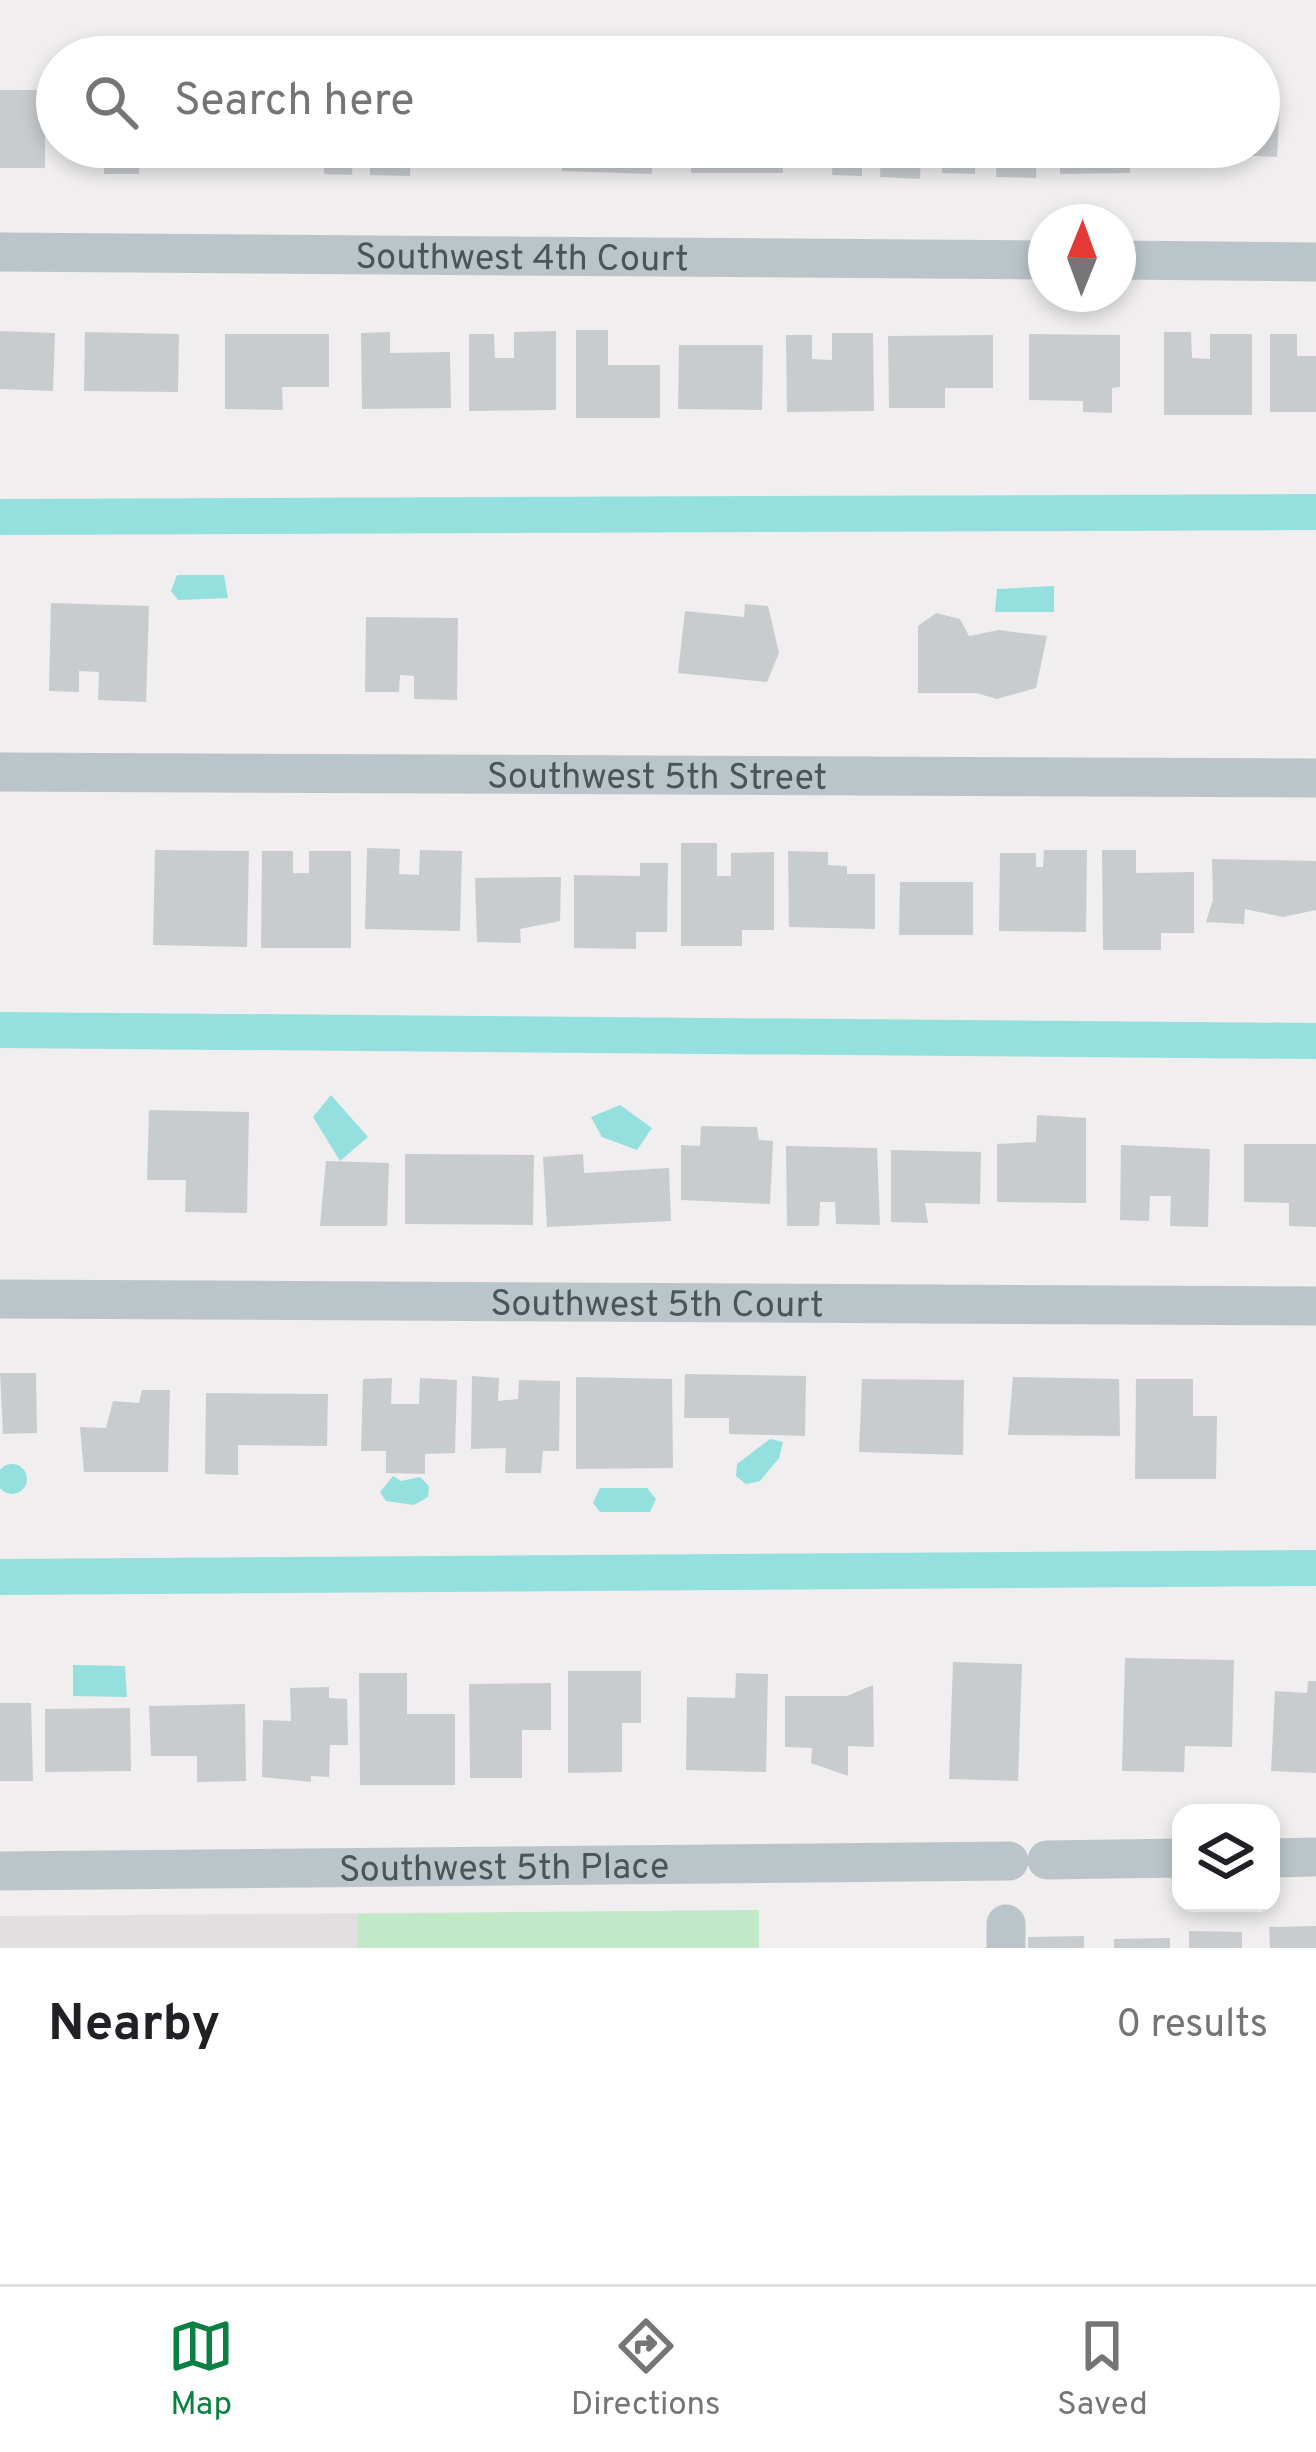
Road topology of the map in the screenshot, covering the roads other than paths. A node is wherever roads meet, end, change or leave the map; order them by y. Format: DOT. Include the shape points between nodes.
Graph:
graph roads {
  1 [pos="0,252"];
  2 [pos="1028,260"];
  3 [pos="1136,260"];
  4 [pos="1316,262"];
  5 [pos="0,772"];
  6 [pos="1316,778"];
  7 [pos="0,1299"];
  8 [pos="1316,1306"];
  9 [pos="1316,1857"];
  10 [pos="1172,1858"];
  11 [pos="1280,1858"];
  12 [pos="0,1870"];
  1 -- 2 [label="street, Southwest 4th Court"];
  3 -- 4 [label="street"];
  5 -- 6 [label="street, Southwest 5th Street"];
  7 -- 8 [label="street, Southwest 5th Court"];
  9 -- 11 [label="street"];
  10 -- 12 [label="street, Southwest 5th Place"];
}
